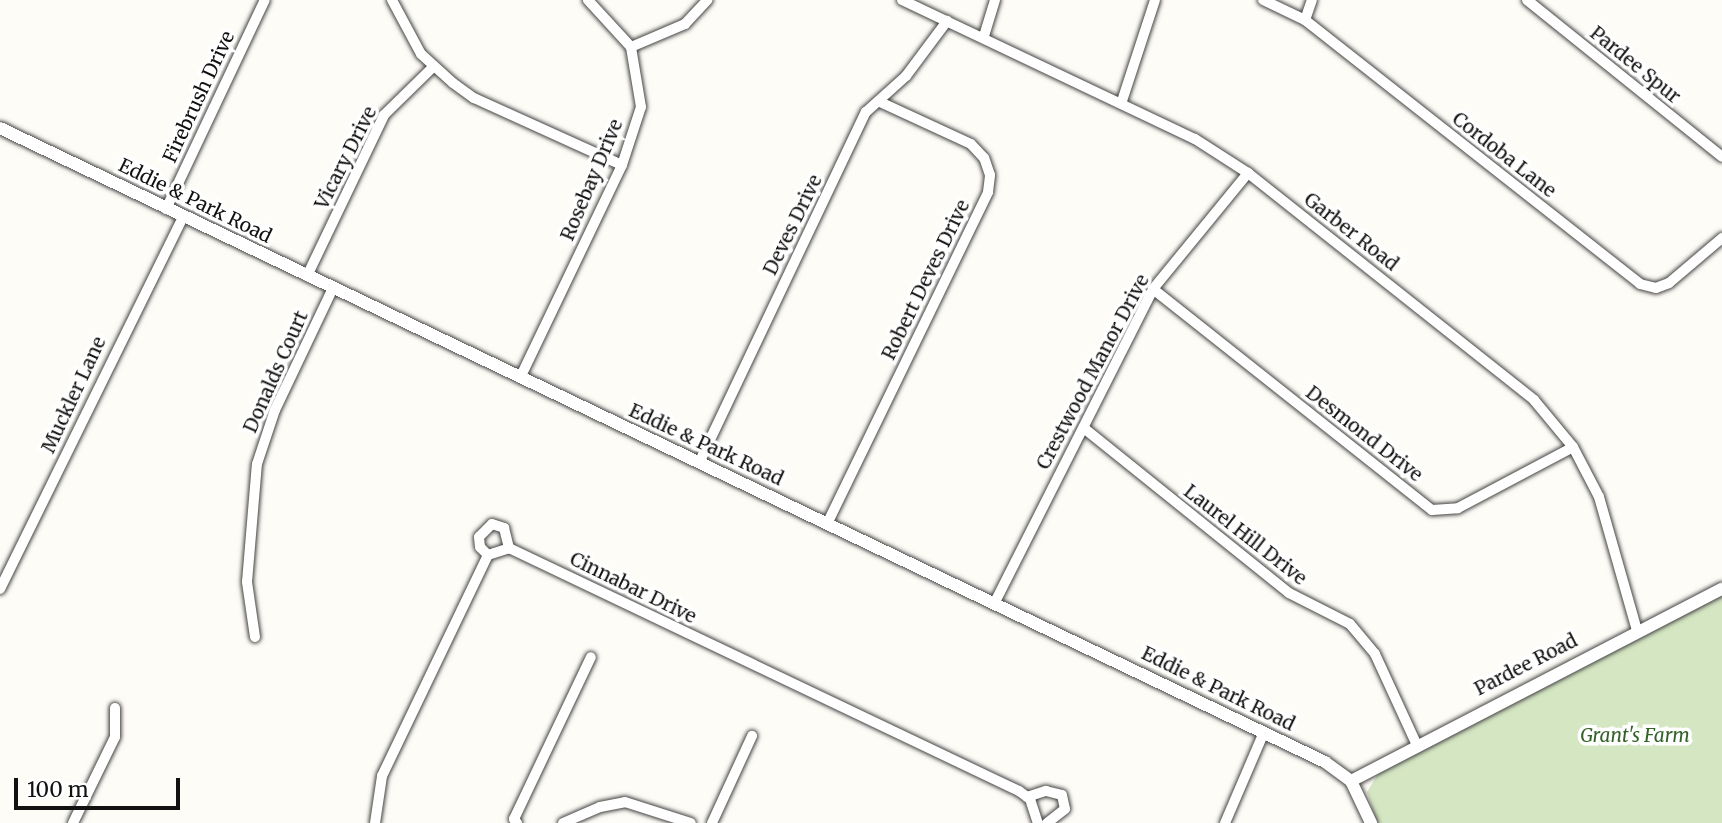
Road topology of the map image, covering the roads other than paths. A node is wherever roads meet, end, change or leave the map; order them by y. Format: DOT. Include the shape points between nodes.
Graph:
graph roads {
  1 [pos="265,0"];
  2 [pos="392,0"];
  3 [pos="588,0"];
  4 [pos="707,0"];
  5 [pos="902,0"];
  6 [pos="995,0"];
  7 [pos="1156,0"];
  8 [pos="1263,0"];
  9 [pos="1312,0"];
  10 [pos="1529,1"];
  11 [pos="1305,20"];
  12 [pos="947,21"];
  13 [pos="984,36"];
  14 [pos="631,47"];
  15 [pos="433,67"];
  16 [pos="878,101"];
  17 [pos="1122,102"];
  18 [pos="0,128"];
  19 [pos="1722,157"];
  20 [pos="622,165"];
  21 [pos="1248,173"];
  22 [pos="166,209"];
  23 [pos="183,216"];
  24 [pos="1722,238"];
  25 [pos="307,276"];
  26 [pos="333,288"];
  27 [pos="1153,289"];
  28 [pos="520,378"];
  29 [pos="1085,429"];
  30 [pos="1573,447"];
  31 [pos="699,463"];
  32 [pos="827,524"];
  33 [pos="509,548"];
  34 [pos="488,555"];
  35 [pos="0,589"];
  36 [pos="1722,589"];
  37 [pos="994,604"];
  38 [pos="1637,630"];
  39 [pos="255,637"];
  40 [pos="591,657"];
  41 [pos="116,708"];
  42 [pos="1264,733"];
  43 [pos="752,736"];
  44 [pos="1416,744"];
  45 [pos="1351,781"];
  46 [pos="1027,797"];
  47 [pos="514,822"];
  48 [pos="73,823"];
  49 [pos="375,823"];
  50 [pos="563,823"];
  51 [pos="691,823"];
  52 [pos="712,823"];
  53 [pos="1038,823"];
  54 [pos="1047,823"];
  55 [pos="1225,823"];
  56 [pos="1371,823"];
  1 -- 22 [label="street, Firebrush Drive"];
  2 -- 15 [label="street" via="412,40"];
  3 -- 14 [label="street"];
  4 -- 14 [label="street" via="685,24"];
  5 -- 12 [label="street, Garber Road"];
  6 -- 13 [label="street"];
  7 -- 17 [label="street"];
  8 -- 11 [label="street, Cordoba Lane"];
  9 -- 11 [label="street"];
  10 -- 19 [label="street, Pardee Spur"];
  11 -- 24 [label="street, Cordoba Lane" via="1640,284 1656,288 1669,282"];
  12 -- 13 [label="street, Garber Road"];
  12 -- 16 [label="street, Deves Drive" via="906,76"];
  13 -- 17 [label="street, Garber Road"];
  14 -- 20 [label="street, Rosebay Drive" via="641,107"];
  15 -- 20 [label="street" via="474,98"];
  15 -- 25 [label="street, Vicary Drive" via="384,115"];
  16 -- 31 [label="street, Deves Drive" via="866,112"];
  16 -- 32 [label="street, Robert Deves Drive" via="971,144 984,158 990,175 988,192"];
  17 -- 21 [label="street, Garber Road"];
  18 -- 22 [label="street, Eddie & Park Road"];
  20 -- 28 [label="street, Rosebay Drive"];
  21 -- 27 [label="street, Crestwood Manor Drive"];
  21 -- 30 [label="street, Garber Road" via="1534,400"];
  22 -- 23 [label="street, Eddie & Park Road"];
  23 -- 25 [label="street, Eddie & Park Road"];
  23 -- 35 [label="street, Muckler Lane"];
  25 -- 26 [label="street, Eddie & Park Road"];
  26 -- 28 [label="street, Eddie & Park Road"];
  26 -- 39 [label="street, Donalds Court" via="275,410 257,464 247,582"];
  27 -- 29 [label="street, Crestwood Manor Drive"];
  27 -- 30 [label="street, Desmond Drive" via="1432,510 1458,508"];
  28 -- 31 [label="street, Eddie & Park Road"];
  29 -- 37 [label="street, Crestwood Manor Drive" via="1043,501"];
  29 -- 44 [label="street, Laurel Hill Drive" via="1289,593 1350,624 1375,654"];
  30 -- 38 [label="street, Garber Road" via="1599,497"];
  31 -- 32 [label="street, Eddie & Park Road"];
  32 -- 37 [label="street, Eddie & Park Road"];
  33 -- 34 [label="street"];
  33 -- 34 [label="street" via="504,528 492,524 479,537 480,547"];
  33 -- 46 [label="street, Cinnabar Drive"];
  34 -- 49 [label="street" via="382,776"];
  36 -- 38 [label="street, Pardee Road"];
  37 -- 42 [label="street, Eddie & Park Road"];
  38 -- 44 [label="street, Pardee Road"];
  40 -- 47 [label="street"];
  41 -- 48 [label="street" via="115,737"];
  42 -- 45 [label="street, Eddie & Park Road" via="1339,769"];
  42 -- 55 [label="street"];
  43 -- 52 [label="street"];
  44 -- 45 [label="street, Pardee Road"];
  45 -- 56 [label="street, Eddie & Park Road"];
  46 -- 53 [label="street, Cinnabar Drive"];
  46 -- 54 [label="street" via="1046,790 1062,795 1065,809"];
  50 -- 51 [label="street" via="625,802"];
}
